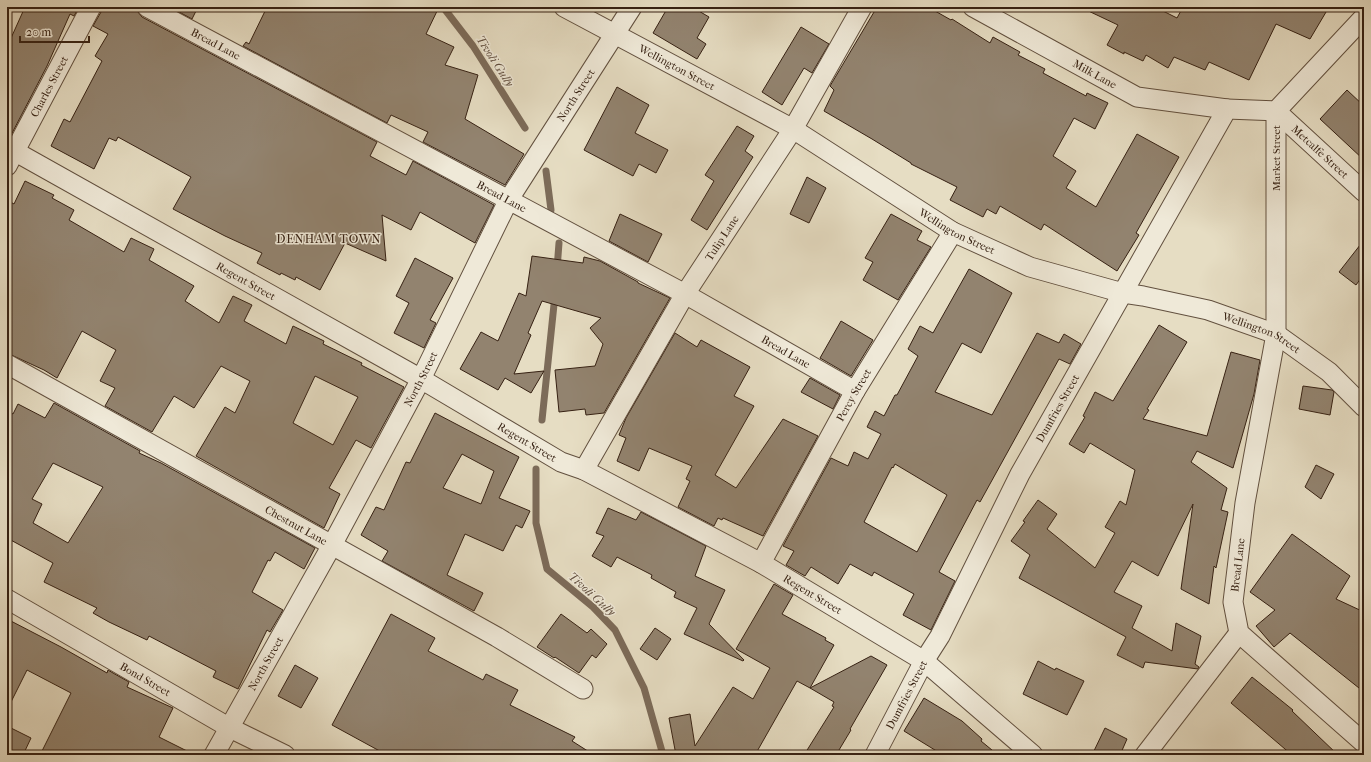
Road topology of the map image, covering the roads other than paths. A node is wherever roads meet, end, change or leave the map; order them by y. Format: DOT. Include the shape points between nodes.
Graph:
graph roads {
  1 [pos="91,7"];
  2 [pos="147,7"];
  3 [pos="564,7"];
  4 [pos="632,7"];
  5 [pos="862,7"];
  6 [pos="973,7"];
  7 [pos="1364,17"];
  8 [pos="616,34"];
  9 [pos="1227,109"];
  10 [pos="1276,111"];
  11 [pos="793,130"];
  12 [pos="10,155"];
  13 [pos="1364,192"];
  14 [pos="508,199"];
  15 [pos="953,232"];
  16 [pos="685,294"];
  17 [pos="1123,294"];
  18 [pos="1276,334"];
  19 [pos="7,364"];
  20 [pos="421,379"];
  21 [pos="855,391"];
  22 [pos="1364,408"];
  23 [pos="584,470"];
  24 [pos="332,545"];
  25 [pos="761,563"];
  26 [pos="7,599"];
  27 [pos="1240,633"];
  28 [pos="924,661"];
  29 [pos="583,689"];
  30 [pos="230,728"];
  31 [pos="1364,743"];
  32 [pos="214,755"];
  33 [pos="286,755"];
  34 [pos="875,755"];
  35 [pos="1032,755"];
  36 [pos="1145,755"];
  1 -- 12 [label="street, Charles Street"];
  2 -- 14 [label="street, Bread Lane"];
  3 -- 8 [label="street, Wellington Street"];
  4 -- 8 [label="street, North Street"];
  5 -- 11 [label="street, Tulip Lane"];
  6 -- 9 [label="street, Milk Lane" via="1138,97"];
  7 -- 10 [label="street, Market Street"];
  8 -- 11 [label="street, Wellington Street"];
  8 -- 14 [label="street, North Street"];
  9 -- 10 [label="street"];
  9 -- 17 [label="street, Dumfries Street"];
  10 -- 13 [label="street, Metcalfe Street"];
  10 -- 18 [label="street, Market Street"];
  11 -- 15 [label="street, Wellington Street"];
  11 -- 16 [label="street, Tulip Lane"];
  12 -- 20 [label="street, Regent Street"];
  14 -- 16 [label="street, Bread Lane"];
  14 -- 20 [label="street, North Street"];
  15 -- 17 [label="street, Wellington Street" via="1030,267"];
  15 -- 21 [label="street, Percy Street"];
  16 -- 21 [label="street, Bread Lane"];
  16 -- 23 [label="street, Tulip Lane"];
  17 -- 18 [label="street, Wellington Street" via="1208,310"];
  17 -- 28 [label="street, Dumfries Street" via="1020,474 943,629"];
  18 -- 22 [label="street, Wellington Street" via="1329,372"];
  18 -- 27 [label="street, Bread Lane" via="1243,518 1233,602"];
  19 -- 24 [label="street, Chestnut Lane"];
  20 -- 23 [label="street, Regent Street" via="562,462"];
  20 -- 24 [label="street, North Street"];
  21 -- 25 [label="street, Percy Street"];
  23 -- 25 [label="street, Regent Street"];
  24 -- 29 [label="street, Chestnut Lane" via="497,637"];
  24 -- 30 [label="street, North Street"];
  25 -- 28 [label="street, Regent Street"];
  26 -- 30 [label="street, Bond Street"];
  27 -- 31 [label="street"];
  27 -- 36 [label="street"];
  28 -- 34 [label="street, Dumfries Street"];
  28 -- 35 [label="street, Regent Street"];
  30 -- 32 [label="street, North Street"];
  30 -- 33 [label="street, Bond Street"];
}
